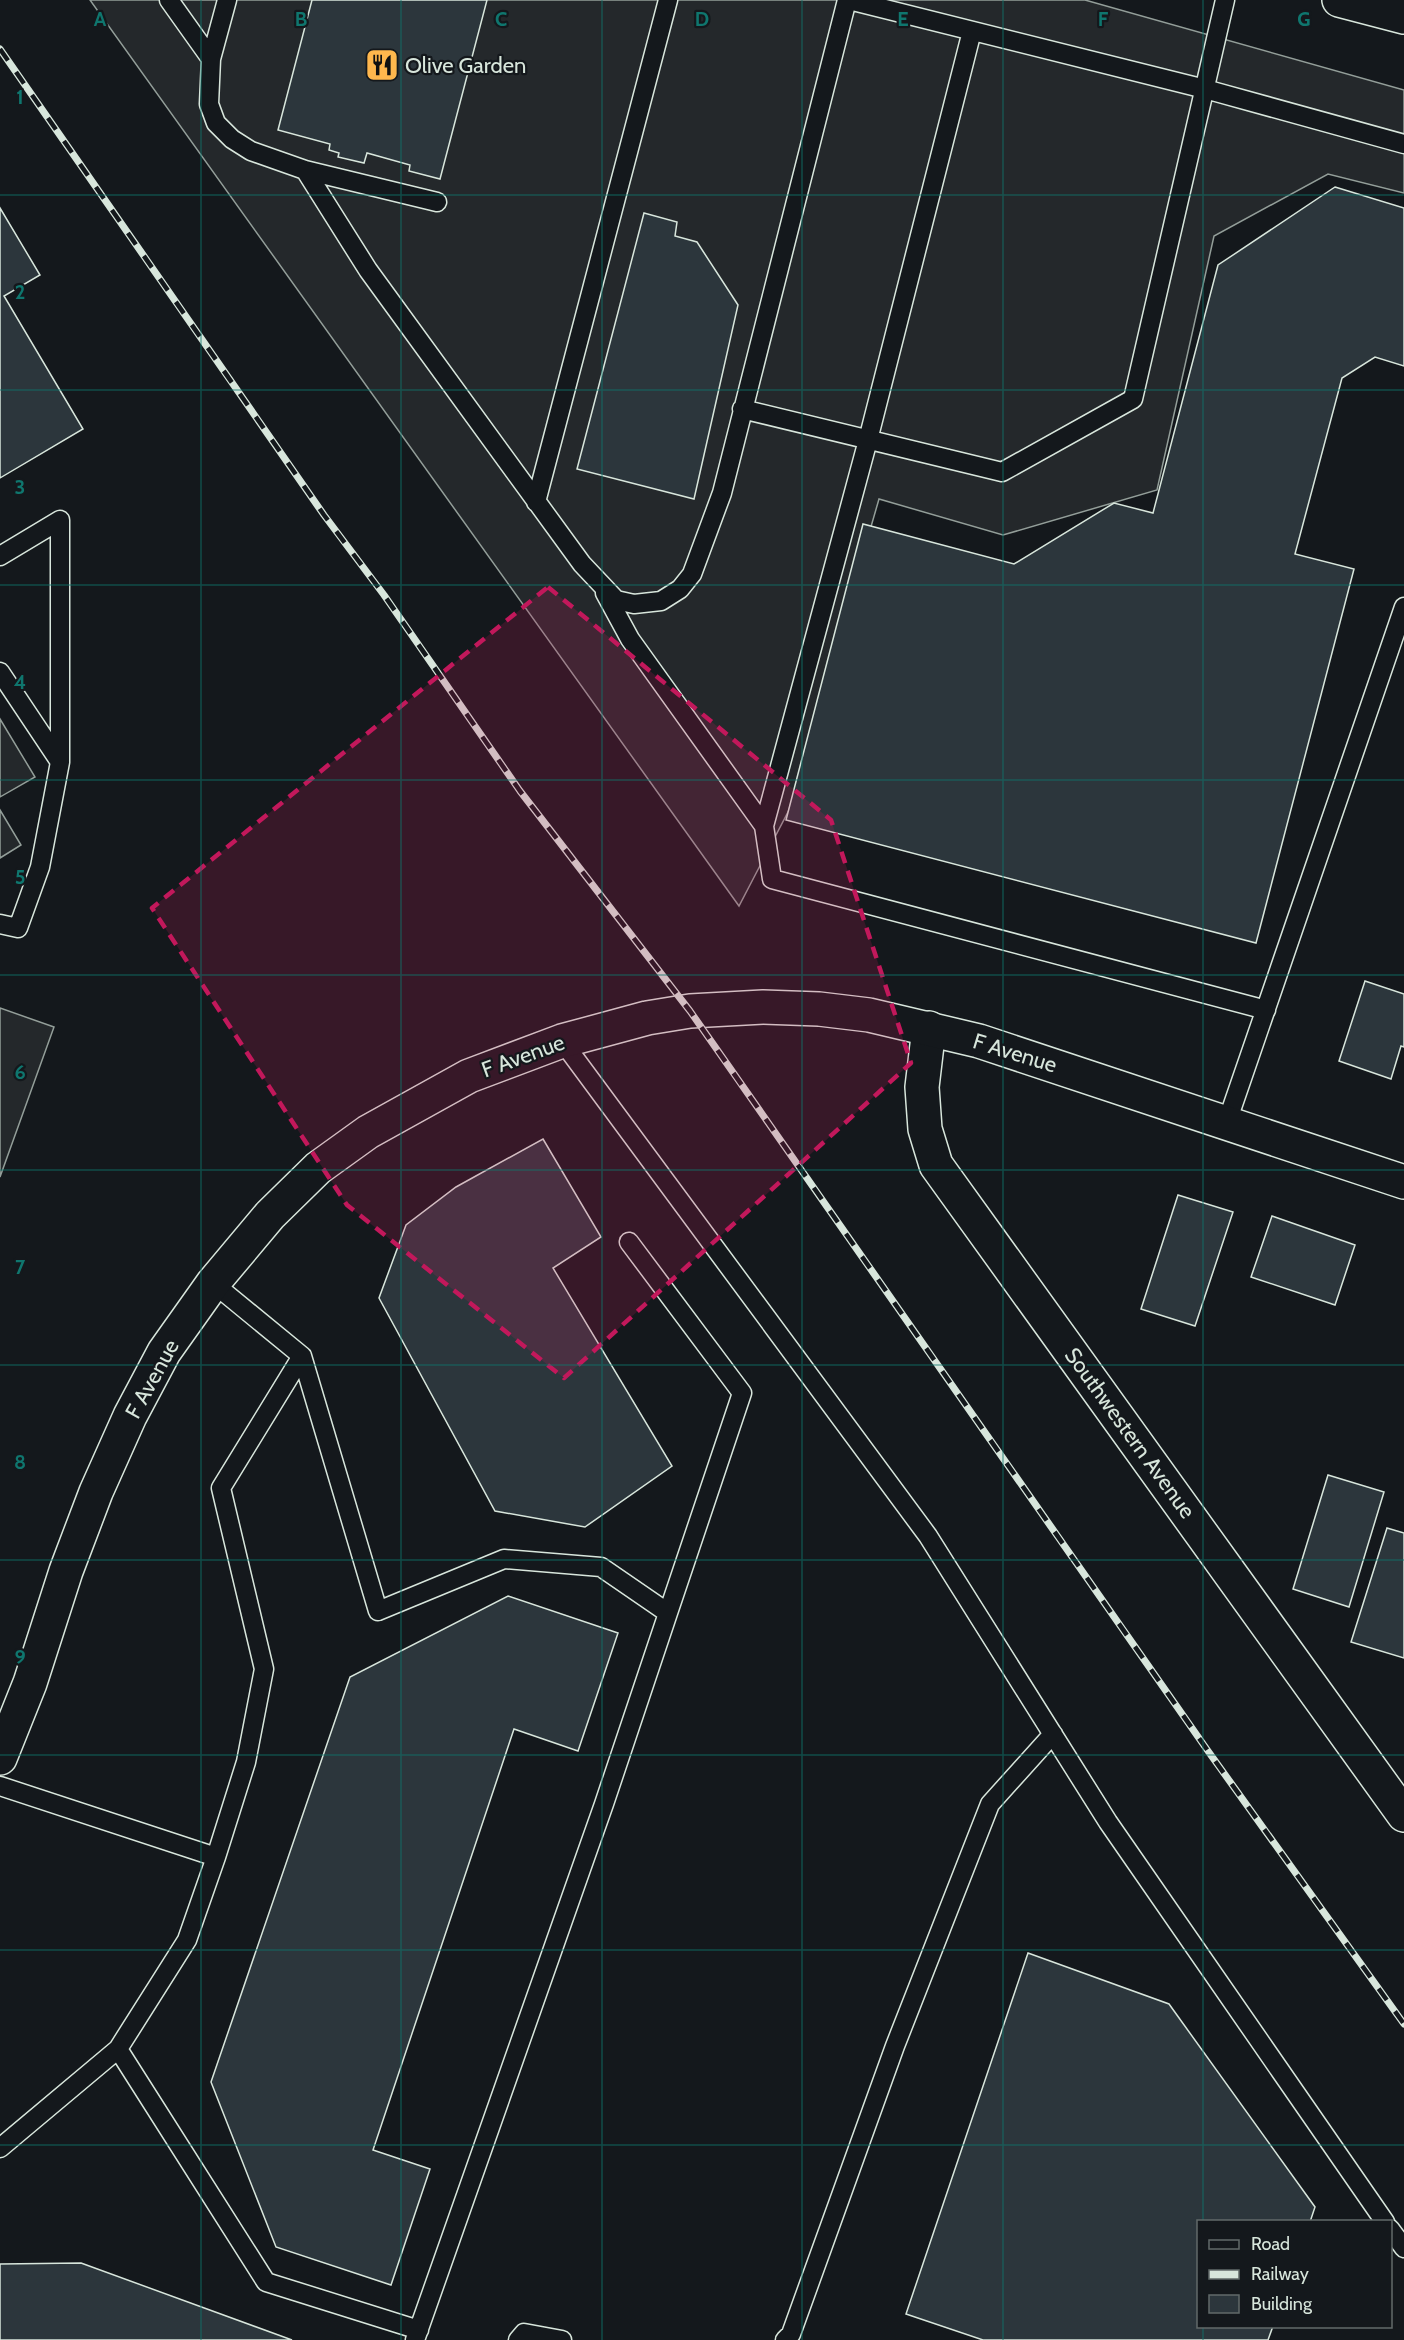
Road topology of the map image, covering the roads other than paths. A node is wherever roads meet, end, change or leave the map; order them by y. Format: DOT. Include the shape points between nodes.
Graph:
graph roads {
  1 [pos="169,0"];
  2 [pos="227,0"];
  3 [pos="668,0"];
  4 [pos="848,0"];
  5 [pos="1225,0"];
  6 [pos="1339,0"];
  7 [pos="1404,17"];
  8 [pos="972,31"];
  9 [pos="211,59"];
  10 [pos="1205,89"];
  11 [pos="1404,144"];
  12 [pos="305,170"];
  13 [pos="437,202"];
  14 [pos="742,409"];
  15 [pos="868,440"];
  16 [pos="536,502"];
  17 [pos="0,556"];
  18 [pos="601,585"];
  19 [pos="1404,607"];
  20 [pos="0,672"];
  21 [pos="60,762"];
  22 [pos="764,826"];
  23 [pos="0,924"];
  24 [pos="1266,1010"];
  25 [pos="929,1028"];
  26 [pos="562,1041"];
  27 [pos="1227,1122"];
  28 [pos="1404,1182"];
  29 [pos="629,1242"];
  30 [pos="213,1283"];
  31 [pos="302,1356"];
  32 [pos="668,1613"];
  33 [pos="1053,1734"];
  34 [pos="0,1758"];
  35 [pos="0,1786"];
  36 [pos="1404,1815"];
  37 [pos="216,1857"];
  38 [pos="118,2049"];
  39 [pos="0,2148"];
  40 [pos="1385,2220"];
  41 [pos="1392,2232"];
  42 [pos="1404,2248"];
  43 [pos="417,2335"];
  44 [pos="518,2340"];
  45 [pos="562,2340"];
  46 [pos="785,2340"];
  1 -- 9 [label="lane"];
  2 -- 9 [label="lane"];
  3 -- 16 [label="lane"];
  4 -- 8 [label="lane"];
  4 -- 14 [label="lane"];
  5 -- 10 [label="lane"];
  6 -- 7 [label="street"];
  8 -- 10 [label="lane"];
  8 -- 15 [label="lane"];
  9 -- 12 [label="lane" via="208,104 216,123 251,151"];
  10 -- 11 [label="lane"];
  10 -- 15 [label="lane" via="1133,399 1002,472"];
  12 -- 13 [label="lane"];
  12 -- 16 [label="lane" via="368,270"];
  14 -- 15 [label="lane"];
  14 -- 18 [label="lane" via="722,493 692,574 680,589 661,601 634,604 616,600"];
  15 -- 22 [label="lane"];
  16 -- 18 [label="lane"];
  17 -- 21 [label="lane" via="60,520"];
  18 -- 22 [label="lane" via="630,639"];
  19 -- 24 [label="lane"];
  20 -- 21 [label="lane"];
  21 -- 23 [label="lane" via="40,867 18,928"];
  22 -- 24 [label="lane" via="772,879"];
  24 -- 27 [label="lane"];
  25 -- 26 [label="street, F Avenue" via="869,1015 764,1007 690,1011 611,1026"];
  25 -- 27 [label="street, F Avenue" via="1035,1058"];
  25 -- 36 [label="street, Southwestern Avenue" via="922,1087 925,1129 936,1165"];
  26 -- 30 [label="street, F Avenue" via="469,1076 368,1132 318,1168 270,1215"];
  26 -- 33 [label="lane" via="928,1536"];
  27 -- 28 [label="street, F Avenue"];
  29 -- 32 [label="lane" via="742,1393"];
  30 -- 31 [label="lane"];
  30 -- 34 [label="street, F Avenue" via="164,1352 130,1416 66,1571 30,1683"];
  31 -- 32 [label="lane" via="378,1611 504,1559 601,1567"];
  31 -- 37 [label="lane" via="221,1488 264,1669 246,1762"];
  32 -- 43 [label="lane"];
  33 -- 40 [label="lane" via="1108,1822"];
  33 -- 46 [label="lane" via="990,1804 895,2046 791,2334"];
  35 -- 37 [label="lane"];
  37 -- 38 [label="lane" via="187,1940"];
  38 -- 39 [label="lane"];
  38 -- 43 [label="lane" via="266,2282"];
  41 -- 42 [label="lane"];
  44 -- 45 [label="lane" via="524,2333"];
}
